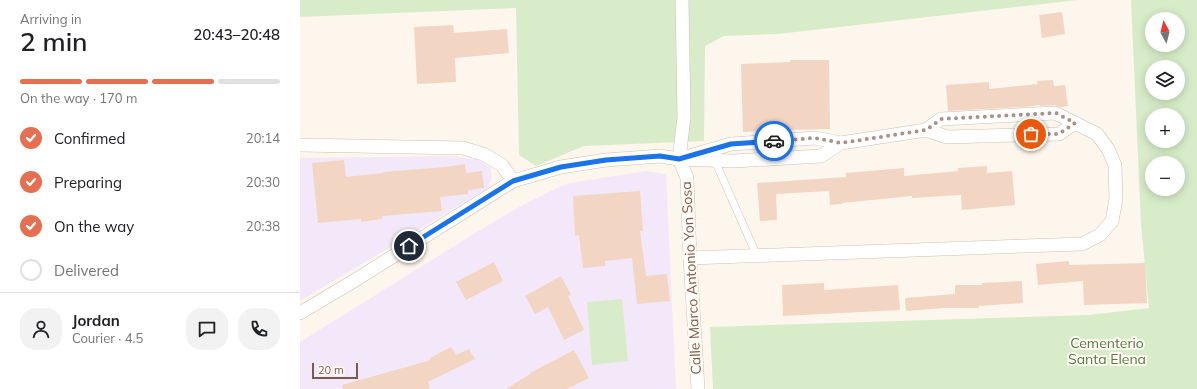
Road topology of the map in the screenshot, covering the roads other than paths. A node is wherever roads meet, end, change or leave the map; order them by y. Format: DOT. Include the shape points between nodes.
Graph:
graph roads {
  1 [pos="682,0"];
  2 [pos="1075,123"];
  3 [pos="926,130"];
  4 [pos="841,143"];
  5 [pos="300,145"];
  6 [pos="679,159"];
  7 [pos="714,161"];
  8 [pos="513,181"];
  9 [pos="756,256"];
  10 [pos="690,258"];
  11 [pos="300,313"];
  12 [pos="698,389"];
  1 -- 6 [label="street, Calle Marco Antonio Yon Sosa" via="684,117"];
  2 -- 3 [label="street" via="1059,134 947,137"];
  2 -- 3 [label="street" via="1056,113 941,119"];
  2 -- 9 [label="street" via="1097,134 1115,165 1116,199 1112,221 1100,235 1082,244"];
  3 -- 4 [label="street"];
  4 -- 6 [label="street" via="815,138 731,144"];
  4 -- 7 [label="street" via="821,156"];
  5 -- 8 [label="street" via="463,148 483,154 502,165"];
  6 -- 7 [label="street"];
  6 -- 8 [label="street" via="660,156 606,160 561,167"];
  6 -- 10 [label="street, Calle Marco Antonio Yon Sosa" via="687,178"];
  7 -- 9 [label="lane"];
  8 -- 11 [label="street"];
  9 -- 10 [label="street"];
  10 -- 12 [label="street, Calle Marco Antonio Yon Sosa"];
}
